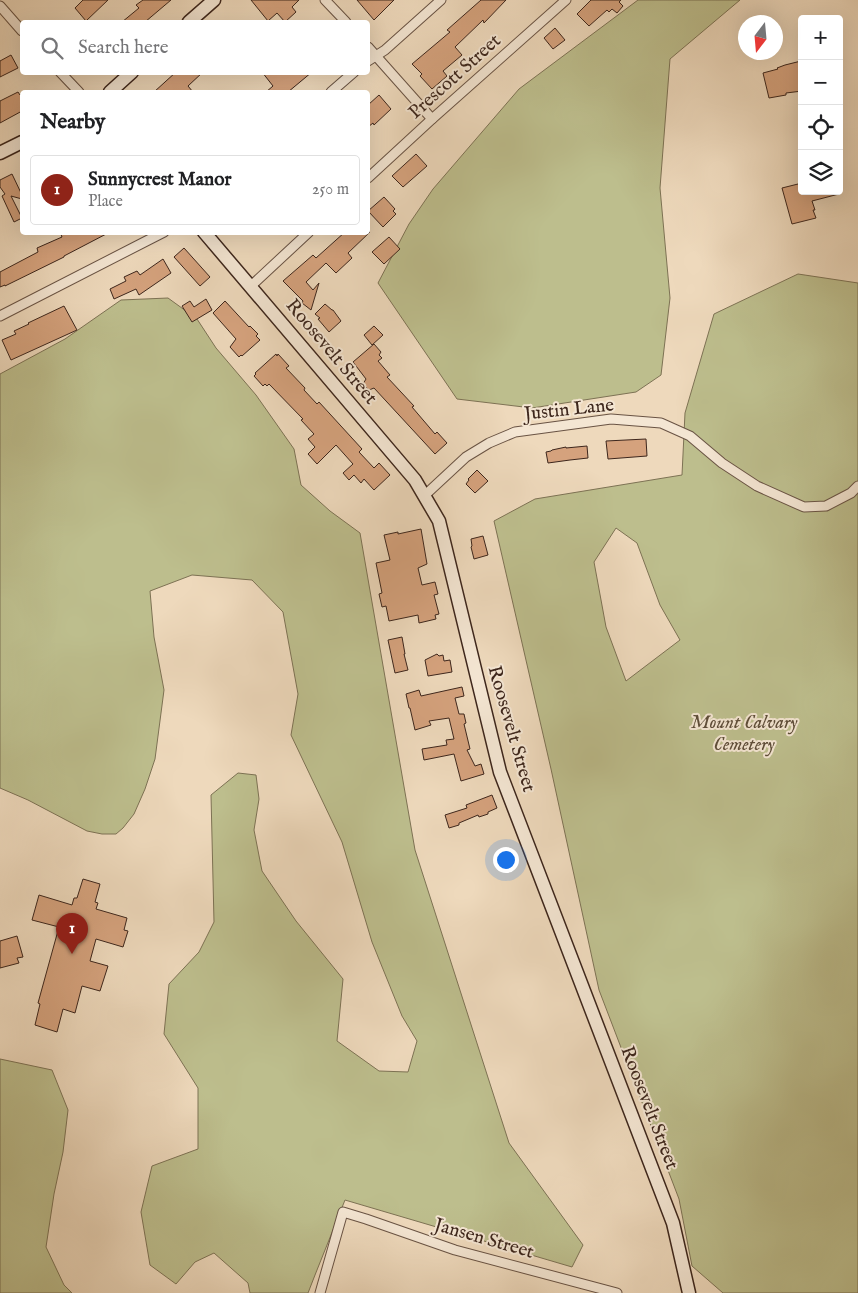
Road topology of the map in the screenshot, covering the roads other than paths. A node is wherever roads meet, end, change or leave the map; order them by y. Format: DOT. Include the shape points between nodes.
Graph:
graph roads {
  1 [pos="214,0"];
  2 [pos="325,0"];
  3 [pos="441,0"];
  4 [pos="566,0"];
  5 [pos="0,6"];
  6 [pos="191,20"];
  7 [pos="344,20"];
  8 [pos="20,29"];
  9 [pos="370,49"];
  10 [pos="376,56"];
  11 [pos="370,60"];
  12 [pos="63,75"];
  13 [pos="129,75"];
  14 [pos="351,75"];
  15 [pos="77,90"];
  16 [pos="112,90"];
  17 [pos="333,90"];
  18 [pos="432,119"];
  19 [pos="20,143"];
  20 [pos="0,152"];
  21 [pos="370,176"];
  22 [pos="158,235"];
  23 [pos="207,235"];
  24 [pos="306,235"];
  25 [pos="251,286"];
  26 [pos="0,316"];
  27 [pos="858,486"];
  28 [pos="424,496"];
  29 [pos="320,1293"];
  30 [pos="617,1293"];
  31 [pos="689,1293"];
  1 -- 6 [label="street"];
  2 -- 7 [label="street"];
  3 -- 10 [label="street"];
  4 -- 18 [label="street, Prescott Street"];
  5 -- 8 [label="street"];
  9 -- 10 [label="street"];
  10 -- 11 [label="street"];
  10 -- 18 [label="street"];
  12 -- 15 [label="street"];
  13 -- 16 [label="street"];
  14 -- 17 [label="street"];
  18 -- 21 [label="street, Prescott Street"];
  19 -- 20 [label="street"];
  22 -- 26 [label="street"];
  23 -- 25 [label="street, Roosevelt Street"];
  24 -- 25 [label="street"];
  25 -- 28 [label="street, Roosevelt Street" via="415,480"];
  27 -- 28 [label="street, Justin Lane" via="826,506 804,507 757,486 690,436 661,423 611,420 515,432 466,457"];
  28 -- 31 [label="street, Roosevelt Street" via="439,521 500,772 672,1223"];
  29 -- 30 [label="street, Jansen Street" via="343,1212 455,1250"];
}
